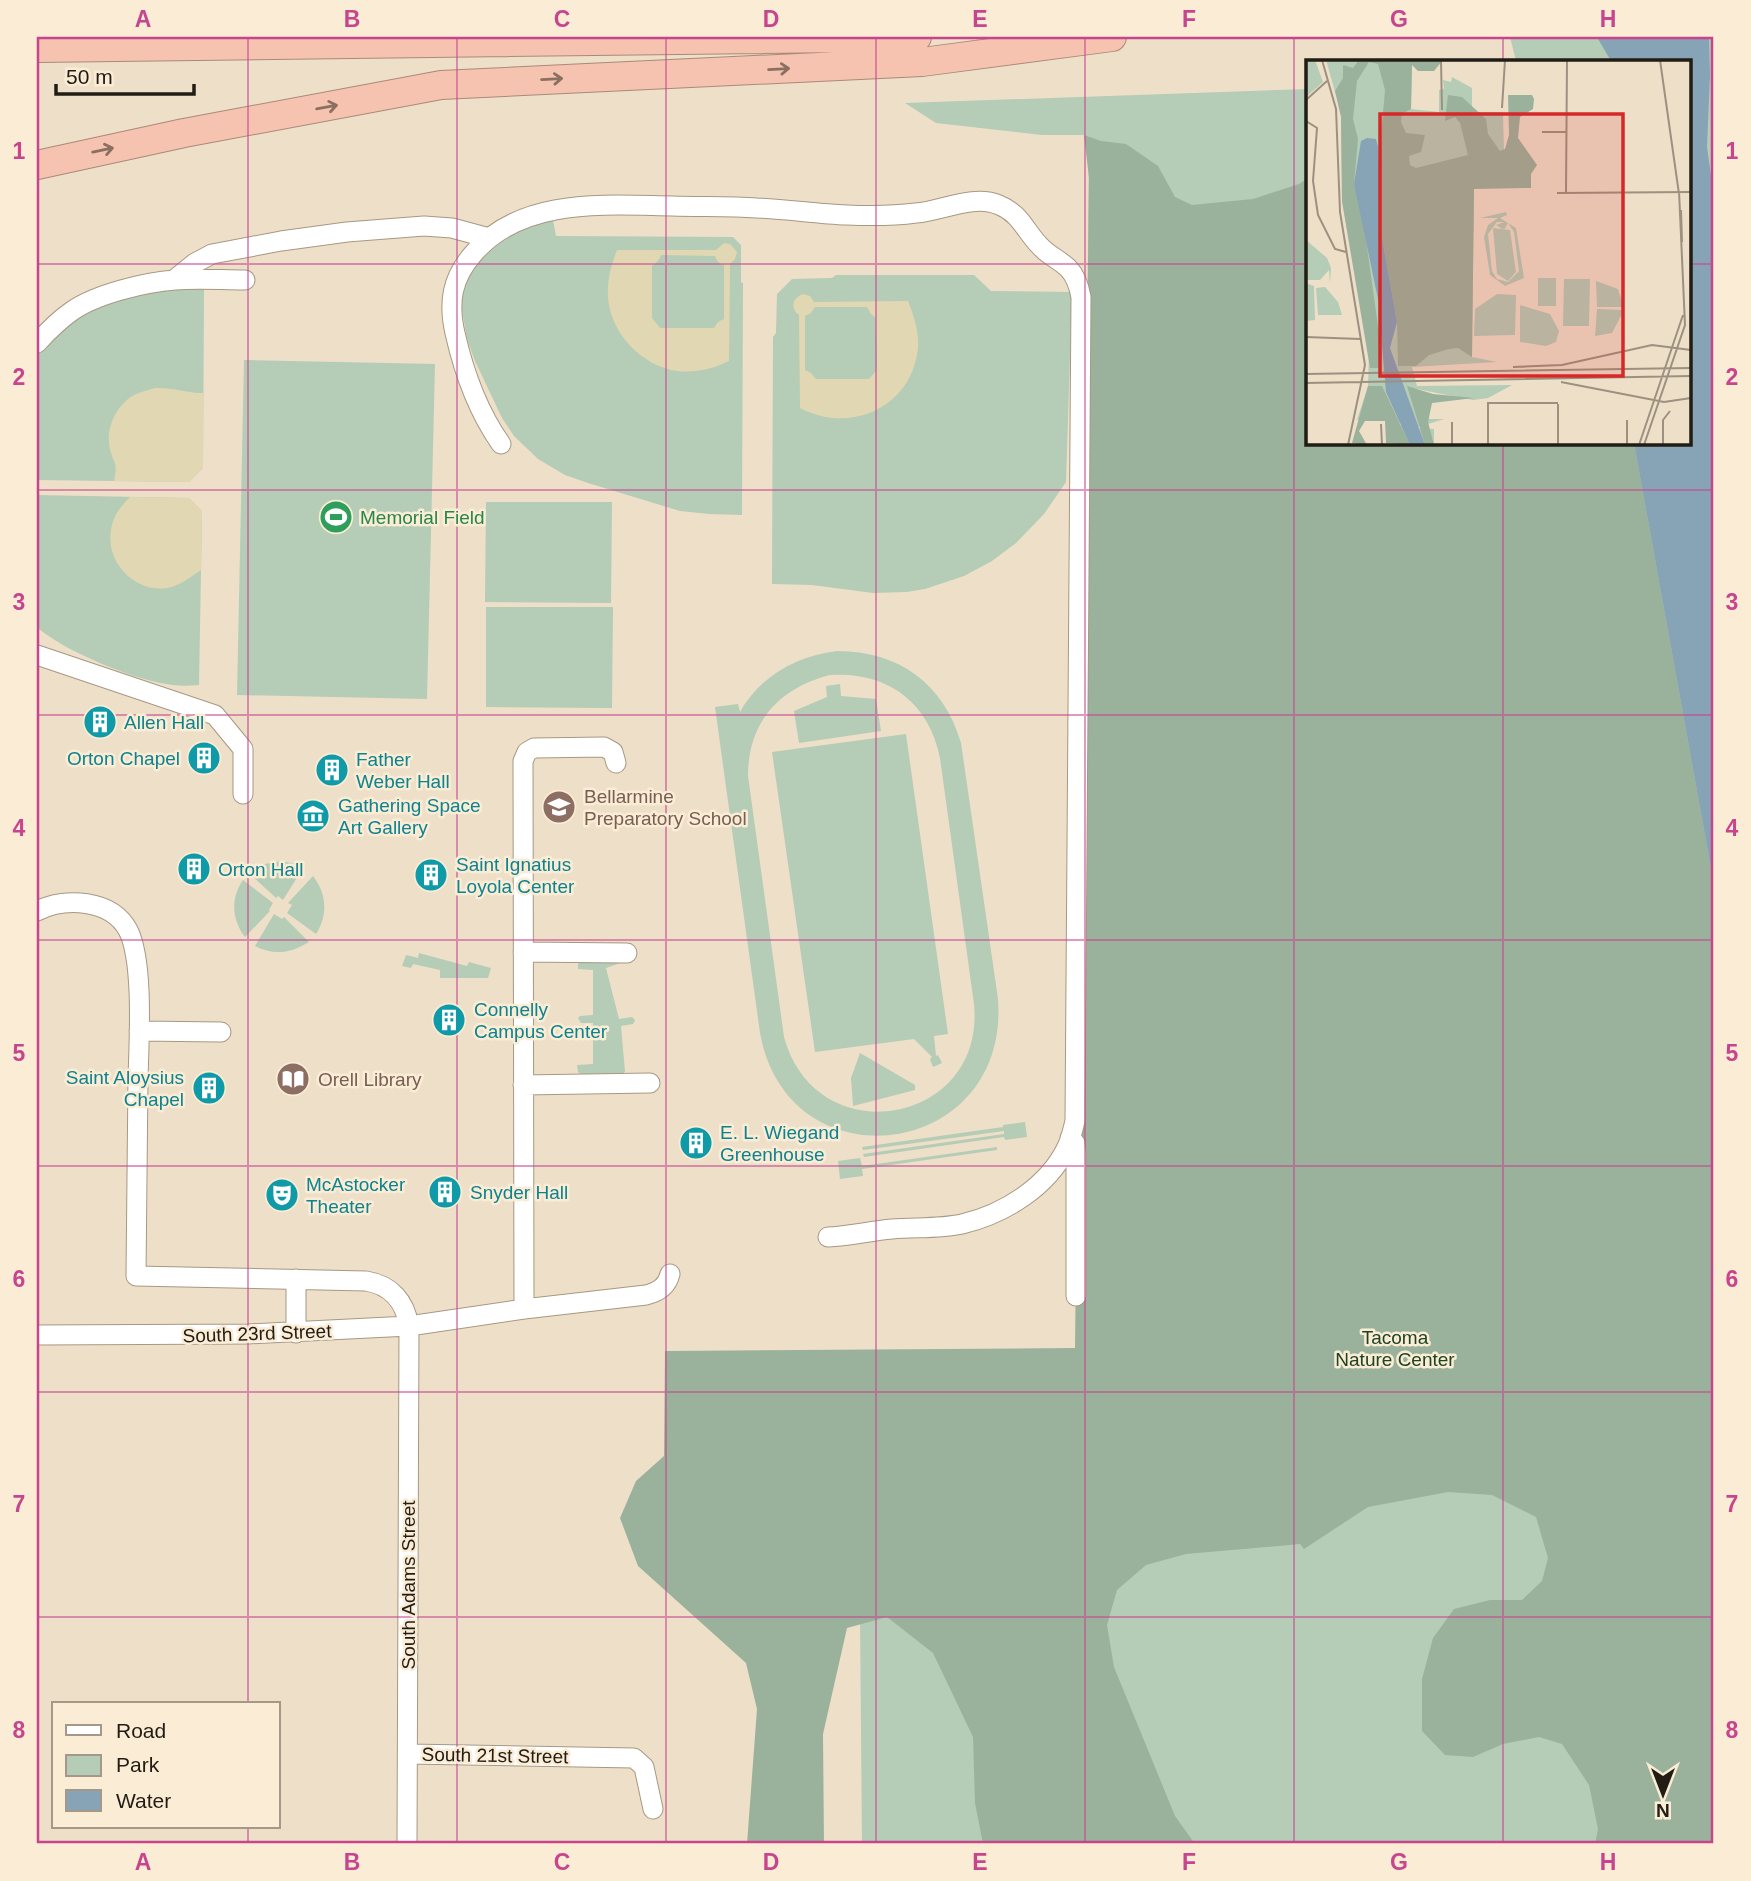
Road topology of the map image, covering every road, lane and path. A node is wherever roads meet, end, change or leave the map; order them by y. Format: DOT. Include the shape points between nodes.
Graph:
graph roads {
  1 [pos="917,37"];
  2 [pos="1112,37"];
  3 [pos="37,48"];
  4 [pos="37,165"];
  5 [pos="489,238"];
  6 [pos="174,280"];
  7 [pos="245,280"];
  8 [pos="37,343"];
  9 [pos="501,444"];
  10 [pos="37,655"];
  11 [pos="616,763"];
  12 [pos="243,794"];
  13 [pos="37,911"];
  14 [pos="523,952"];
  15 [pos="627,953"];
  16 [pos="139,1031"];
  17 [pos="221,1032"];
  18 [pos="650,1083"];
  19 [pos="523,1085"];
  20 [pos="1070,1138"];
  21 [pos="828,1237"];
  22 [pos="670,1273"];
  23 [pos="296,1279"];
  24 [pos="1076,1296"];
  25 [pos="524,1310"];
  26 [pos="409,1326"];
  27 [pos="296,1332"];
  28 [pos="37,1335"];
  29 [pos="408,1754"];
  30 [pos="653,1809"];
  31 [pos="407,1844"];
  1 -- 3 [label="highway"];
  4 -- 2 [label="highway, one-way" via="441,85 922,62"];
  5 -- 6 [label="street" via="424,226 347,232 212,254"];
  5 -- 9 [label="street" via="460,268 451,306 469,384"];
  5 -- 20 [label="street" via="514,222 572,207 758,208 890,216 959,204 996,203 1021,220 1042,249 1068,268 1077,281 1081,311 1075,1121"];
  6 -- 7 [label="street"];
  6 -- 8 [label="street" via="94,299 74,310"];
  10 -- 12 [label="street" via="215,715 243,749"];
  11 -- 14 [label="street" via="613,752 604,747 534,748 524,756"];
  13 -- 16 [label="street" via="54,905 87,904 112,912 122,921 136,960"];
  14 -- 15 [label="street"];
  14 -- 19 [label="street"];
  16 -- 17 [label="street"];
  16 -- 23 [label="street" via="136,1276"];
  18 -- 19 [label="street"];
  19 -- 25 [label="street"];
  20 -- 21 [label="street" via="1045,1179 1011,1205 990,1214 963,1224"];
  20 -- 24 [label="street" via="1076,1153"];
  22 -- 25 [label="street, South 23rd Street" via="656,1293"];
  23 -- 26 [label="street" via="377,1282 401,1300"];
  23 -- 27 [label="street"];
  25 -- 26 [label="street, South 23rd Street"];
  26 -- 27 [label="street, South 23rd Street"];
  26 -- 29 [label="street, South Adams Street"];
  27 -- 28 [label="street, South 23rd Street"];
  29 -- 30 [label="street, South 21st Street" via="634,1758 644,1767"];
  29 -- 31 [label="street, South Adams Street"];
}
